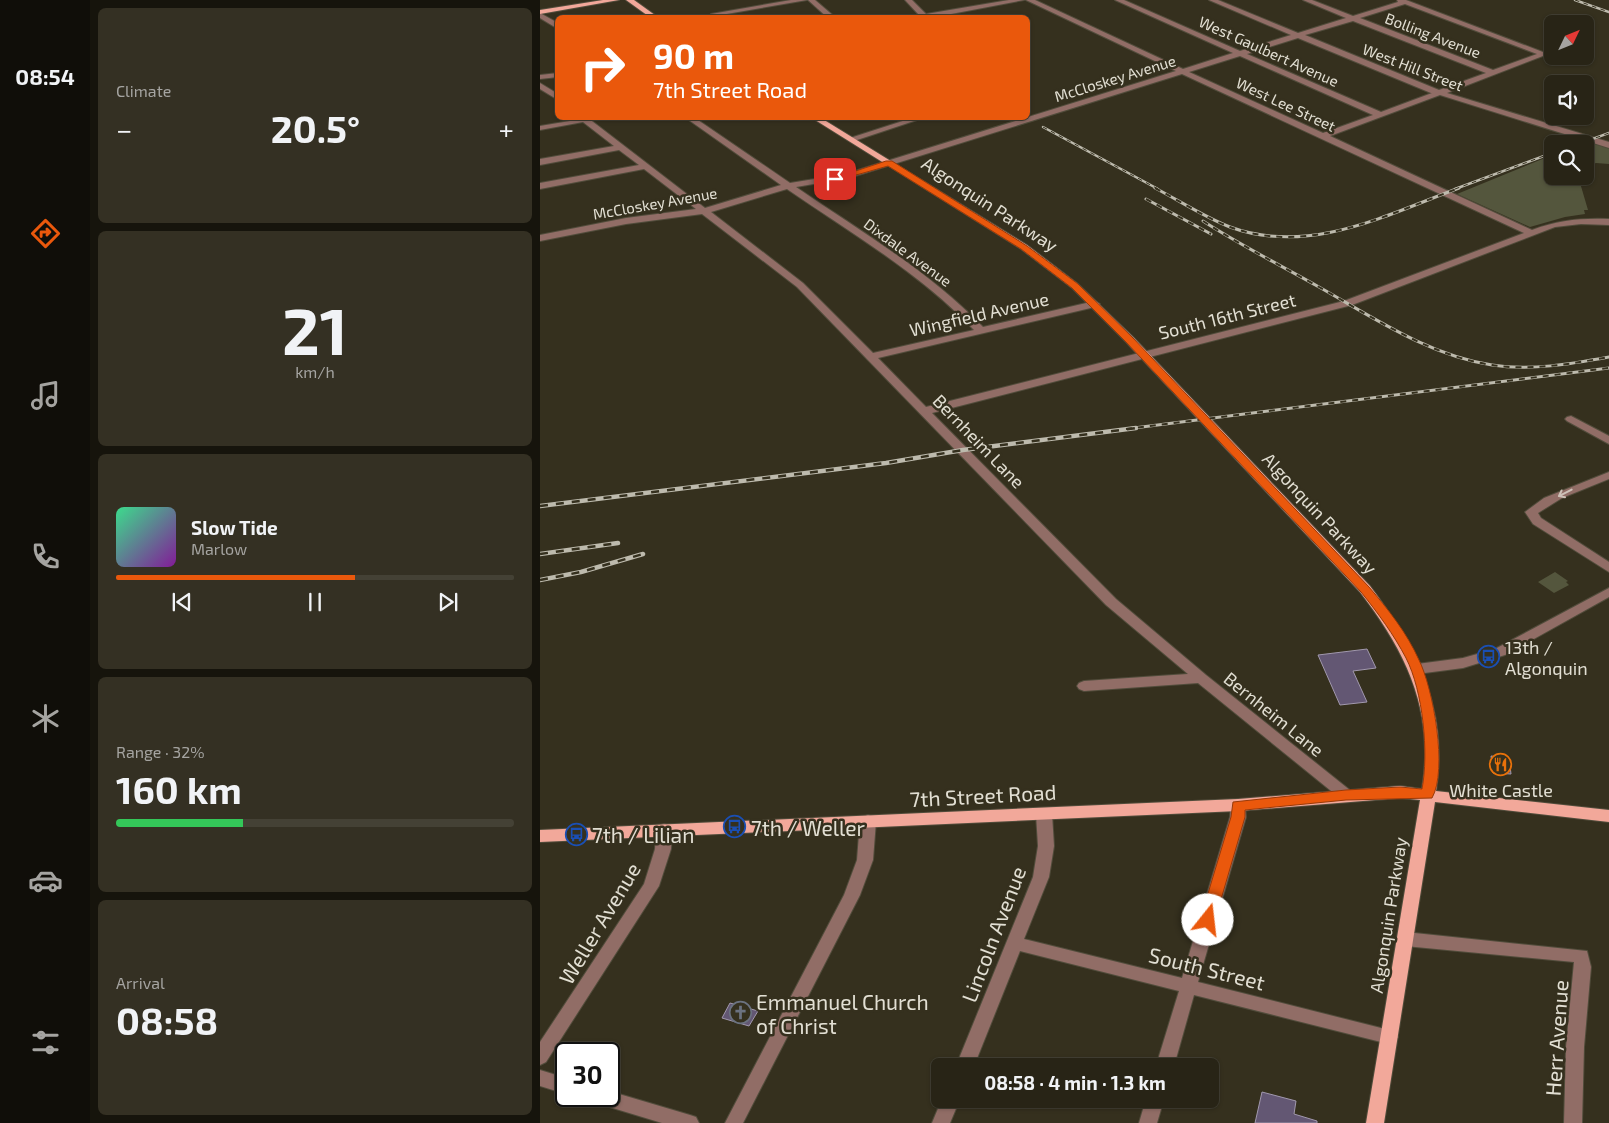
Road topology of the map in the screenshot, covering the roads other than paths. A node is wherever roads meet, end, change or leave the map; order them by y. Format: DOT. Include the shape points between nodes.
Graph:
graph roads {
  1 [pos="616,0"];
  2 [pos="629,0"];
  3 [pos="804,0"];
  4 [pos="811,0"];
  5 [pos="908,0"];
  6 [pos="1021,0"];
  7 [pos="1029,0"];
  8 [pos="1118,0"];
  9 [pos="1212,0"];
  10 [pos="1306,0"];
  11 [pos="1006,1"];
  12 [pos="1403,1"];
  13 [pos="540,13"];
  14 [pos="715,14"];
  15 [pos="652,15"];
  16 [pos="829,15"];
  17 [pos="923,15"];
  18 [pos="929,15"];
  19 [pos="1353,18"];
  20 [pos="555,25"];
  21 [pos="1298,35"];
  22 [pos="1240,53"];
  23 [pos="1182,71"];
  24 [pos="1494,73"];
  25 [pos="555,75"];
  26 [pos="540,77"];
  27 [pos="540,85"];
  28 [pos="1440,93"];
  29 [pos="555,96"];
  30 [pos="1381,115"];
  31 [pos="1030,116"];
  32 [pos="575,120"];
  33 [pos="587,120"];
  34 [pos="693,120"];
  35 [pos="819,120"];
  36 [pos="913,120"];
  37 [pos="1016,120"];
  38 [pos="540,128"];
  39 [pos="1323,136"];
  40 [pos="851,139"];
  41 [pos="1609,145"];
  42 [pos="621,147"];
  43 [pos="540,162"];
  44 [pos="889,163"];
  45 [pos="646,166"];
  46 [pos="540,186"];
  47 [pos="789,186"];
  48 [pos="704,211"];
  49 [pos="1609,222"];
  50 [pos="1531,233"];
  51 [pos="540,238"];
  52 [pos="1095,304"];
  53 [pos="980,330"];
  54 [pos="1144,355"];
  55 [pos="871,357"];
  56 [pos="925,411"];
  57 [pos="1571,419"];
  58 [pos="1609,441"];
  59 [pos="1609,475"];
  60 [pos="1609,568"];
  61 [pos="1609,592"];
  62 [pos="1417,669"];
  63 [pos="1201,678"];
  64 [pos="1084,686"];
  65 [pos="1346,795"];
  66 [pos="1427,795"];
  67 [pos="1238,805"];
  68 [pos="1044,814"];
  69 [pos="1609,816"];
  70 [pos="868,821"];
  71 [pos="664,830"];
  72 [pos="540,836"];
  73 [pos="1405,939"];
  74 [pos="1015,943"];
  75 [pos="1188,987"];
  76 [pos="1389,1037"];
  77 [pos="540,1058"];
  78 [pos="967,1058"];
  79 [pos="1167,1058"];
  80 [pos="540,1078"];
  81 [pos="555,1083"];
  82 [pos="620,1102"];
  83 [pos="947,1108"];
  84 [pos="1152,1108"];
  85 [pos="690,1123"];
  86 [pos="734,1123"];
  87 [pos="941,1123"];
  88 [pos="1148,1123"];
  89 [pos="1375,1123"];
  90 [pos="1573,1123"];
  1 -- 13 [label="main road"];
  2 -- 15 [label="main road"];
  3 -- 14 [label="street"];
  4 -- 16 [label="street"];
  5 -- 17 [label="street"];
  6 -- 11 [label="street"];
  7 -- 23 [label="street, West Lee Street"];
  8 -- 22 [label="street, West Gaulbert Avenue"];
  9 -- 21 [label="street, West Hill Street"];
  10 -- 19 [label="street, Bolling Avenue"];
  11 -- 18 [label="street"];
  12 -- 19 [label="street, McCloskey Avenue"];
  12 -- 24 [label="street" via="1544,54"];
  13 -- 20 [label="street"];
  19 -- 21 [label="street, McCloskey Avenue"];
  19 -- 24 [label="street, Bolling Avenue"];
  21 -- 22 [label="street, McCloskey Avenue"];
  21 -- 28 [label="street, West Hill Street"];
  22 -- 23 [label="street, McCloskey Avenue"];
  22 -- 30 [label="street, West Gaulbert Avenue"];
  23 -- 31 [label="street, McCloskey Avenue"];
  23 -- 39 [label="street, West Lee Street"];
  24 -- 28 [label="street"];
  25 -- 26 [label="street"];
  27 -- 29 [label="street"];
  28 -- 30 [label="street"];
  28 -- 41 [label="street, West Hill Street"];
  30 -- 39 [label="street"];
  32 -- 38 [label="street"];
  33 -- 42 [label="street, Bernheim Lane"];
  34 -- 47 [label="street, Dixdale Avenue"];
  35 -- 40 [label="main road, Algonquin Parkway"];
  36 -- 40 [label="street"];
  37 -- 44 [label="street, McCloskey Avenue"];
  39 -- 50 [label="street, West Lee Street"];
  40 -- 44 [label="main road, Algonquin Parkway"];
  42 -- 43 [label="street"];
  42 -- 45 [label="street, Bernheim Lane"];
  44 -- 47 [label="street, McCloskey Avenue" via="846,176"];
  44 -- 52 [label="main road, Algonquin Parkway" via="1024,248"];
  45 -- 46 [label="street"];
  45 -- 48 [label="street, Bernheim Lane"];
  47 -- 48 [label="street, McCloskey Avenue"];
  47 -- 53 [label="street, Dixdale Avenue" via="933,286"];
  48 -- 51 [label="street, McCloskey Avenue" via="626,221"];
  48 -- 55 [label="street, Bernheim Lane" via="800,285"];
  49 -- 50 [label="street, South 16th Street" via="1563,222"];
  50 -- 54 [label="street, South 16th Street" via="1348,303"];
  52 -- 53 [label="street, Wingfield Avenue"];
  52 -- 54 [label="main road, Algonquin Parkway"];
  53 -- 55 [label="street, Wingfield Avenue"];
  54 -- 56 [label="street, South 16th Street"];
  54 -- 62 [label="main road, Algonquin Parkway" via="1365,589 1402,640"];
  55 -- 56 [label="street, Bernheim Lane"];
  56 -- 63 [label="street, Bernheim Lane" via="1111,602"];
  57 -- 58 [label="street"];
  59 -- 60 [label="street, one-way" via="1577,487 1531,512 1536,521"];
  61 -- 62 [label="street" via="1500,652 1463,663"];
  62 -- 66 [label="main road, Algonquin Parkway" via="1425,697 1432,748 1432,772"];
  63 -- 64 [label="street"];
  63 -- 65 [label="street, Bernheim Lane"];
  65 -- 66 [label="main road, 7th Street Road" via="1400,792"];
  65 -- 67 [label="main road, 7th Street Road"];
  66 -- 69 [label="main road, 7th Street Road"];
  66 -- 73 [label="main road, Algonquin Parkway"];
  67 -- 68 [label="main road, 7th Street Road"];
  67 -- 75 [label="street" via="1238,817"];
  68 -- 70 [label="main road, 7th Street Road"];
  68 -- 74 [label="street, Lincoln Avenue" via="1044,863"];
  70 -- 71 [label="main road, 7th Street Road"];
  70 -- 86 [label="street" via="865,860 852,895"];
  71 -- 72 [label="main road, 7th Street Road"];
  71 -- 77 [label="street, Weller Avenue" via="663,849 651,886"];
  73 -- 76 [label="main road, Algonquin Parkway"];
  73 -- 90 [label="street, Herr Avenue" via="1581,956 1583,967 1575,1048"];
  74 -- 75 [label="street, South Street"];
  74 -- 78 [label="street, Lincoln Avenue"];
  75 -- 76 [label="street, South Street"];
  75 -- 79 [label="street"];
  76 -- 89 [label="main road, Algonquin Parkway"];
  80 -- 81 [label="street"];
  82 -- 85 [label="street"];
  83 -- 87 [label="street"];
  84 -- 88 [label="street"];
}
